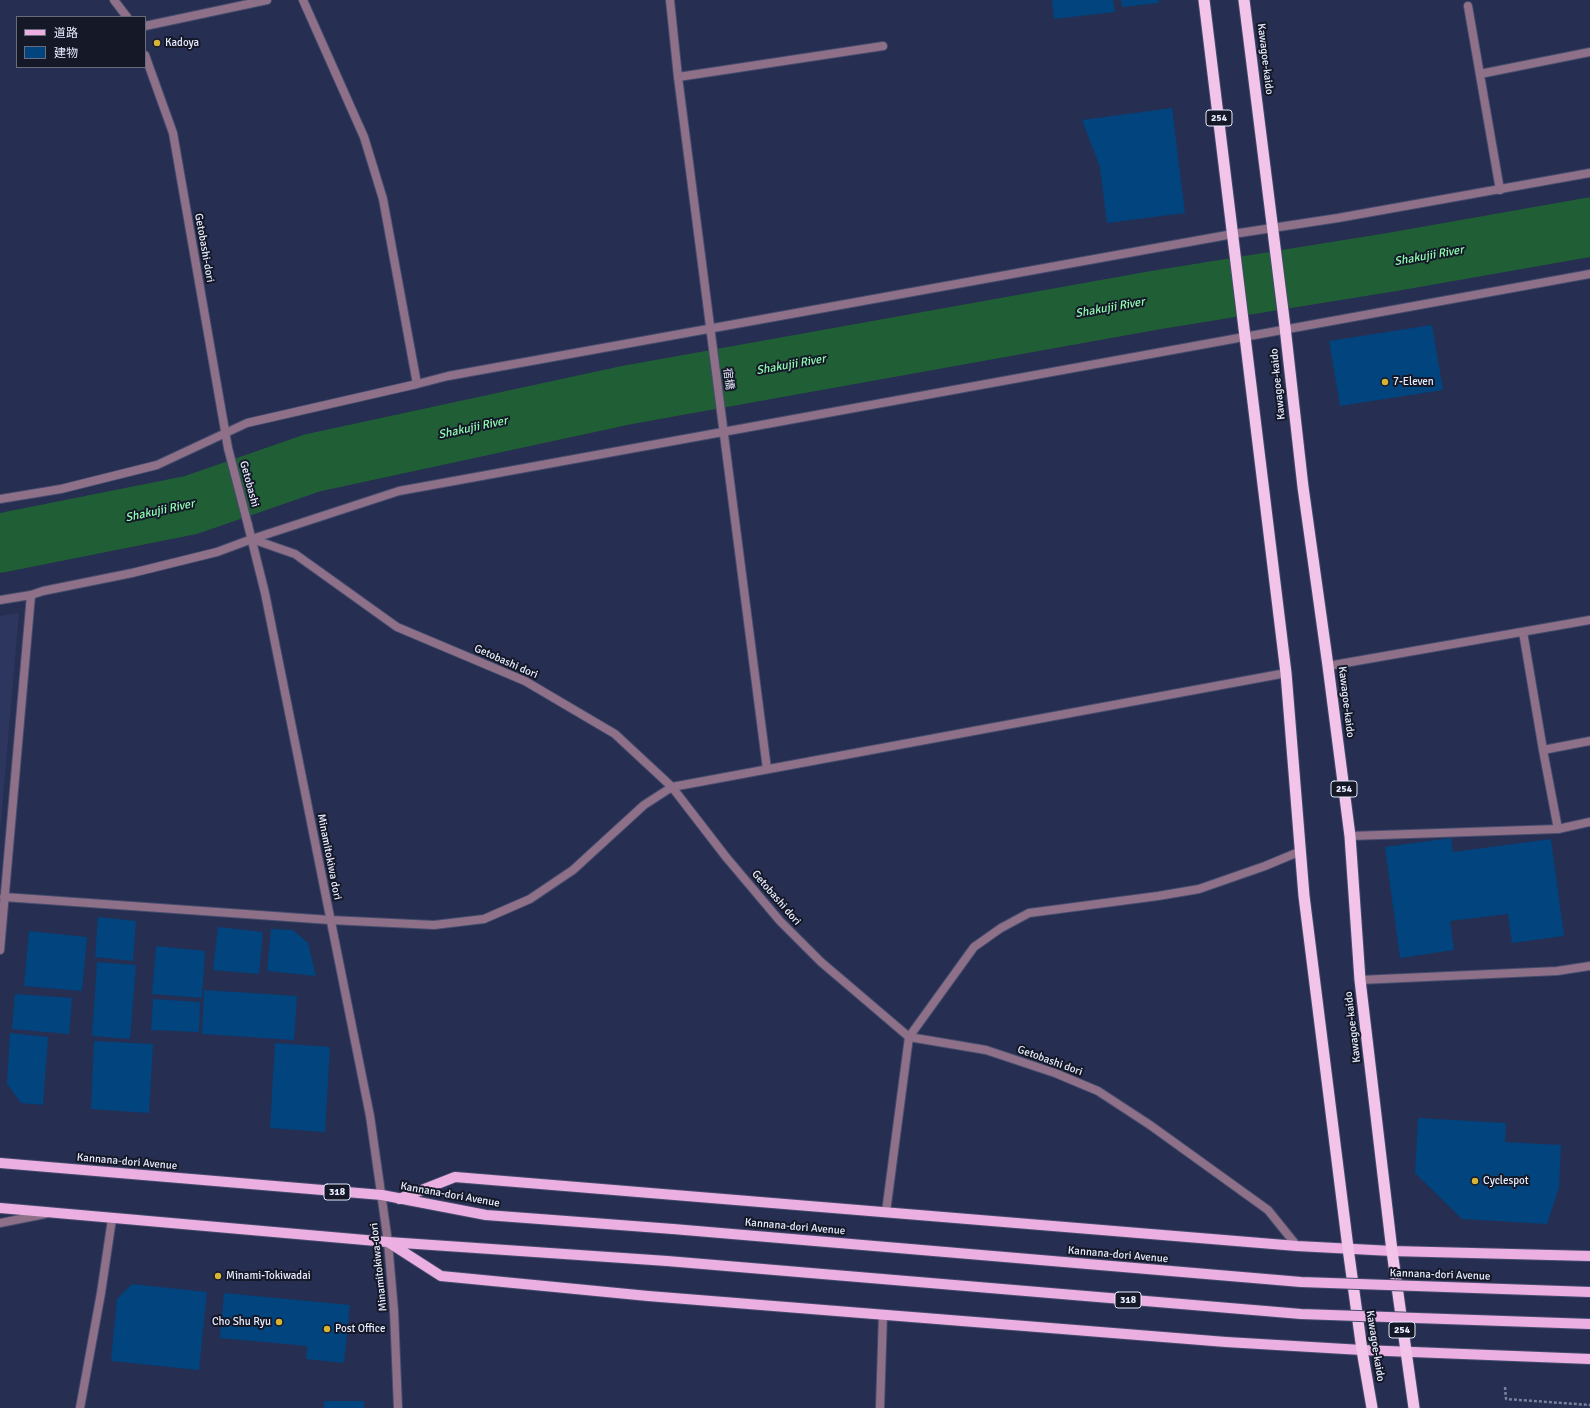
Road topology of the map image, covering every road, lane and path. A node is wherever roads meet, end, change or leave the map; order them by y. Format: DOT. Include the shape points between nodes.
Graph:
graph roads {
  1 [pos="114,0"];
  2 [pos="267,0"];
  3 [pos="303,0"];
  4 [pos="670,0"];
  5 [pos="1204,0"];
  6 [pos="1244,0"];
  7 [pos="1468,6"];
  8 [pos="126,16"];
  9 [pos="146,26"];
  10 [pos="883,46"];
  11 [pos="1590,52"];
  12 [pos="146,57"];
  13 [pos="1480,74"];
  14 [pos="678,77"];
  15 [pos="1590,173"];
  16 [pos="1500,190"];
  17 [pos="1273,229"];
  18 [pos="1233,235"];
  19 [pos="1590,274"];
  20 [pos="710,328"];
  21 [pos="1285,328"];
  22 [pos="1246,336"];
  23 [pos="417,384"];
  24 [pos="724,432"];
  25 [pos="226,433"];
  26 [pos="228,448"];
  27 [pos="0,499"];
  28 [pos="248,525"];
  29 [pos="252,539"];
  30 [pos="31,595"];
  31 [pos="0,600"];
  32 [pos="1590,620"];
  33 [pos="1523,632"];
  34 [pos="1328,666"];
  35 [pos="1286,673"];
  36 [pos="1590,741"];
  37 [pos="1543,750"];
  38 [pos="767,770"];
  39 [pos="672,787"];
  40 [pos="1590,822"];
  41 [pos="1558,829"];
  42 [pos="1350,836"];
  43 [pos="1301,851"];
  44 [pos="4,897"];
  45 [pos="330,920"];
  46 [pos="0,950"];
  47 [pos="1590,966"];
  48 [pos="1360,980"];
  49 [pos="909,1037"];
  50 [pos="0,1163"];
  51 [pos="382,1196"];
  52 [pos="399,1199"];
  53 [pos="0,1208"];
  54 [pos="886,1212"];
  55 [pos="50,1213"];
  56 [pos="112,1219"];
  57 [pos="0,1223"];
  58 [pos="388,1242"];
  59 [pos="1297,1246"];
  60 [pos="1348,1248"];
  61 [pos="1392,1251"];
  62 [pos="1590,1256"];
  63 [pos="1590,1292"];
  64 [pos="883,1314"];
  65 [pos="1590,1324"];
  66 [pos="1362,1350"];
  67 [pos="1405,1352"];
  68 [pos="1590,1359"];
  69 [pos="1505,1387"];
  70 [pos="1590,1405"];
  71 [pos="80,1408"];
  72 [pos="398,1408"];
  73 [pos="880,1408"];
  74 [pos="1372,1408"];
  75 [pos="1414,1408"];
  1 -- 8 [label="street"];
  2 -- 9 [label="street"];
  3 -- 23 [label="street" via="369,151 383,199"];
  4 -- 14 [label="street, 宿橋"];
  5 -- 18 [label="highway, Kawagoe-kaido / 254"];
  6 -- 17 [label="highway, Kawagoe-kaido / 254"];
  7 -- 13 [label="street"];
  10 -- 14 [label="street"];
  11 -- 13 [label="street"];
  12 -- 25 [label="street, Getobashi-dori" via="173,133"];
  13 -- 16 [label="street"];
  14 -- 20 [label="street, 宿橋"];
  15 -- 16 [label="street"];
  16 -- 17 [label="street"];
  17 -- 18 [label="street"];
  17 -- 21 [label="highway, Kawagoe-kaido / 254"];
  18 -- 20 [label="street"];
  18 -- 22 [label="highway, Kawagoe-kaido / 254"];
  19 -- 21 [label="street"];
  20 -- 23 [label="street" via="448,376"];
  20 -- 24 [label="street, 宿橋"];
  21 -- 22 [label="street"];
  21 -- 34 [label="highway, Kawagoe-kaido / 254" via="1303,487"];
  22 -- 24 [label="street"];
  22 -- 35 [label="highway, Kawagoe-kaido / 254"];
  23 -- 25 [label="street" via="246,423"];
  24 -- 29 [label="street" via="399,491"];
  24 -- 38 [label="street, 宿橋"];
  25 -- 26 [label="street, Getobashi-dori"];
  25 -- 27 [label="street" via="157,465 61,489"];
  26 -- 28 [label="street, Getobashi"];
  28 -- 29 [label="street, Minamitokiwa dori"];
  29 -- 30 [label="street" via="217,552"];
  29 -- 39 [label="street, Getobashi dori" via="295,554 397,627 525,681 615,734"];
  29 -- 45 [label="street, Minamitokiwa dori"];
  30 -- 31 [label="street"];
  30 -- 44 [label="street"];
  32 -- 33 [label="street"];
  33 -- 34 [label="street"];
  33 -- 37 [label="street"];
  34 -- 42 [label="highway, Kawagoe-kaido / 254"];
  35 -- 38 [label="street"];
  35 -- 43 [label="highway, Kawagoe-kaido / 254"];
  36 -- 37 [label="street"];
  37 -- 41 [label="street"];
  38 -- 39 [label="street"];
  39 -- 45 [label="street" via="644,805 573,870 530,899 484,919 434,925"];
  39 -- 49 [label="street, Getobashi dori" via="780,922 821,962"];
  40 -- 41 [label="street"];
  41 -- 42 [label="street"];
  42 -- 48 [label="highway, Kawagoe-kaido / 254"];
  43 -- 49 [label="street" via="1199,889 1028,913 974,947"];
  43 -- 60 [label="highway, Kawagoe-kaido / 254" via="1304,896"];
  44 -- 45 [label="street"];
  44 -- 46 [label="street"];
  45 -- 51 [label="street, Minamitokiwa dori" via="370,1116"];
  47 -- 48 [label="street" via="1557,971"];
  48 -- 61 [label="highway, Kawagoe-kaido / 254"];
  49 -- 54 [label="street"];
  49 -- 59 [label="street, Getobashi dori" via="986,1050 1098,1091 1268,1210"];
  50 -- 51 [label="main road, Kannana-dori Avenue / 318"];
  51 -- 52 [label="main road, Kannana-dori Avenue / 318"];
  51 -- 58 [label="street, Minamitokiwa-dori"];
  52 -- 54 [label="main road" via="455,1177"];
  52 -- 63 [label="main road, Kannana-dori Avenue / 318, bridge" via="486,1215 1301,1282"];
  53 -- 55 [label="main road, 318"];
  54 -- 59 [label="main road"];
  55 -- 56 [label="main road, 318"];
  55 -- 57 [label="street"];
  56 -- 58 [label="main road, 318"];
  56 -- 71 [label="street"];
  58 -- 64 [label="main road" via="441,1276 648,1296"];
  58 -- 65 [label="main road, 318, bridge" via="1301,1314"];
  58 -- 72 [label="street, Minamitokiwa-dori"];
  59 -- 60 [label="main road"];
  60 -- 61 [label="main road"];
  60 -- 66 [label="highway, Kawagoe-kaido / 254"];
  61 -- 62 [label="main road"];
  61 -- 67 [label="highway, Kawagoe-kaido / 254"];
  64 -- 66 [label="main road" via="1226,1342"];
  64 -- 73 [label="street"];
  66 -- 67 [label="main road"];
  66 -- 74 [label="highway, Kawagoe-kaido / 254"];
  67 -- 68 [label="main road"];
  67 -- 75 [label="highway, Kawagoe-kaido / 254"];
  69 -- 70 [label="path" via="1506,1399"];
}
